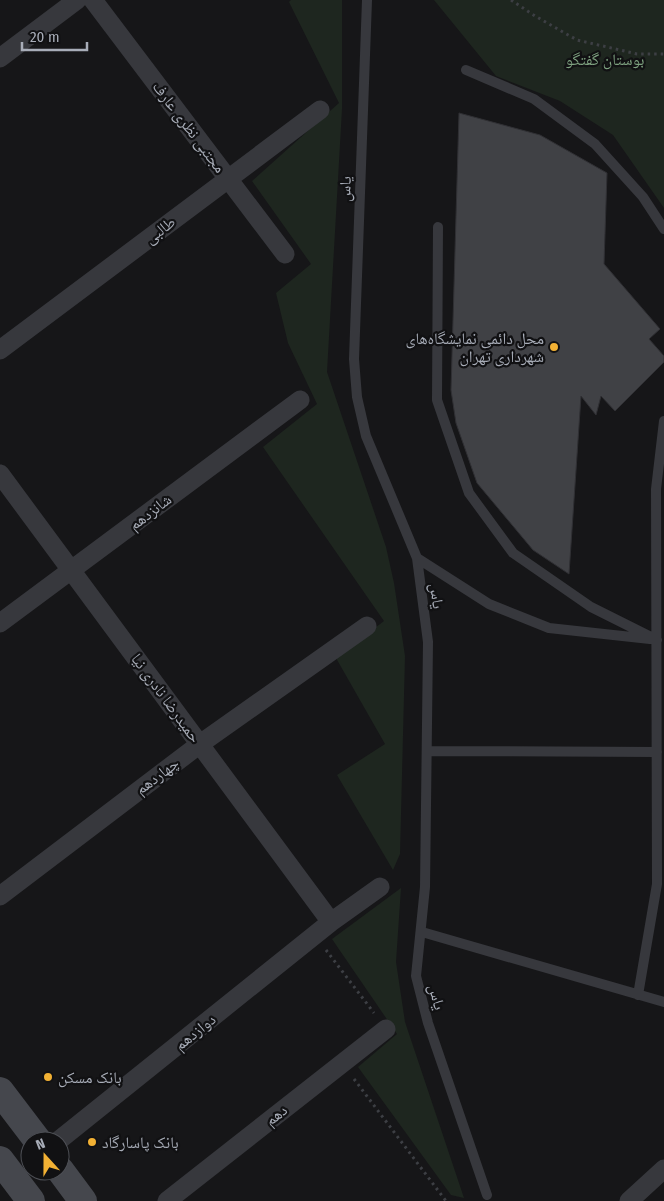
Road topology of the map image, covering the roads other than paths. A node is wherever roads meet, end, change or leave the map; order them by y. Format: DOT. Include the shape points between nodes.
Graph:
graph roads {
  1 [pos="77,0"];
  2 [pos="93,0"];
  3 [pos="367,0"];
  4 [pos="0,58"];
  5 [pos="466,70"];
  6 [pos="320,110"];
  7 [pos="228,178"];
  8 [pos="438,227"];
  9 [pos="664,229"];
  10 [pos="285,254"];
  11 [pos="0,350"];
  12 [pos="300,400"];
  13 [pos="664,421"];
  14 [pos="0,474"];
  15 [pos="418,558"];
  16 [pos="71,570"];
  17 [pos="0,623"];
  18 [pos="367,626"];
  19 [pos="657,640"];
  20 [pos="660,680"];
  21 [pos="200,744"];
  22 [pos="427,751"];
  23 [pos="657,752"];
  24 [pos="380,887"];
  25 [pos="0,896"];
  26 [pos="332,922"];
  27 [pos="422,932"];
  28 [pos="638,995"];
  29 [pos="664,1002"];
  30 [pos="386,1029"];
  31 [pos="0,1090"];
  32 [pos="31,1131"];
  33 [pos="70,1131"];
  34 [pos="2,1165"];
  35 [pos="664,1168"];
  36 [pos="68,1181"];
  37 [pos="487,1195"];
  38 [pos="31,1201"];
  39 [pos="83,1201"];
  40 [pos="167,1201"];
  41 [pos="629,1201"];
  1 -- 4 [label="street"];
  2 -- 7 [label="street, مجتبی نظری عارف"];
  3 -- 15 [label="lane, یاس" via="354,359 357,396 366,436"];
  5 -- 9 [label="lane" via="534,99 595,144 643,198"];
  6 -- 7 [label="street, طالبی"];
  7 -- 10 [label="street, مجتبی نظری عارف"];
  7 -- 11 [label="street, طالبی"];
  8 -- 19 [label="lane" via="437,400 469,492 513,553 590,607"];
  12 -- 16 [label="street, شانزدهم"];
  13 -- 19 [label="lane" via="656,489"];
  14 -- 16 [label="street, حمیدرضا نادری نیا"];
  15 -- 19 [label="lane" via="489,604 549,628"];
  15 -- 22 [label="lane, یاس" via="428,642"];
  16 -- 17 [label="street, شانزدهم"];
  16 -- 21 [label="street, حمیدرضا نادری نیا"];
  18 -- 21 [label="street, چهاردهم"];
  19 -- 20 [label="lane"];
  20 -- 23 [label="lane"];
  21 -- 25 [label="street, چهاردهم"];
  21 -- 26 [label="street, حمیدرضا نادری نیا"];
  22 -- 23 [label="lane"];
  22 -- 27 [label="lane, یاس"];
  23 -- 28 [label="lane" via="657,884"];
  24 -- 26 [label="street, دوازدهم"];
  26 -- 33 [label="street, دوازدهم"];
  27 -- 28 [label="lane"];
  27 -- 37 [label="lane, یاس" via="416,976 428,1023"];
  28 -- 29 [label="lane"];
  30 -- 40 [label="street, دهم"];
  31 -- 32 [label="main road"];
  34 -- 38 [label="main road"];
  35 -- 41 [label="street"];
  36 -- 39 [label="main road"];
}
